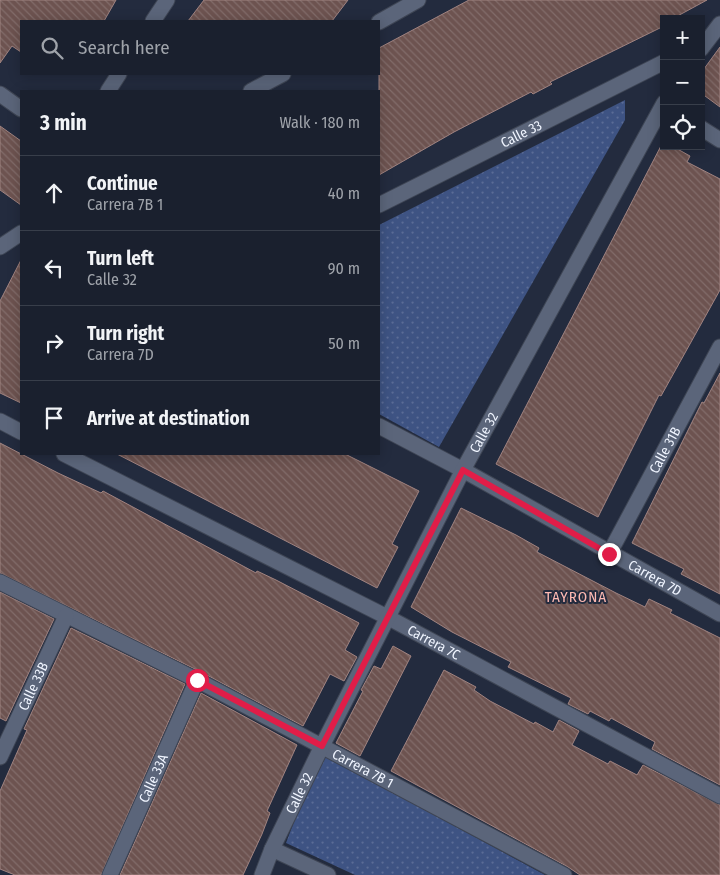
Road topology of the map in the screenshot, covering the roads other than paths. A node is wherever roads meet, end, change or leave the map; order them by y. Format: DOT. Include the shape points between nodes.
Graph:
graph roads {
  1 [pos="167,0"];
  2 [pos="418,0"];
  3 [pos="154,20"];
  4 [pos="380,21"];
  5 [pos="720,24"];
  6 [pos="705,43"];
  7 [pos="660,64"];
  8 [pos="118,75"];
  9 [pos="281,75"];
  10 [pos="109,90"];
  11 [pos="253,90"];
  12 [pos="0,94"];
  13 [pos="662,105"];
  14 [pos="20,108"];
  15 [pos="705,131"];
  16 [pos="720,140"];
  17 [pos="380,204"];
  18 [pos="20,235"];
  19 [pos="0,247"];
  20 [pos="720,347"];
  21 [pos="0,421"];
  22 [pos="380,427"];
  23 [pos="20,431"];
  24 [pos="66,455"];
  25 [pos="463,470"];
  26 [pos="609,554"];
  27 [pos="0,582"];
  28 [pos="720,614"];
  29 [pos="66,616"];
  30 [pos="389,618"];
  31 [pos="197,680"];
  32 [pos="3,739"];
  33 [pos="322,746"];
  34 [pos="0,757"];
  35 [pos="720,796"];
  36 [pos="272,849"];
  37 [pos="110,875"];
  38 [pos="262,875"];
  39 [pos="328,875"];
  40 [pos="564,875"];
  1 -- 3 [label="street"];
  2 -- 4 [label="street"];
  5 -- 6 [label="street"];
  7 -- 17 [label="street, Calle 33"];
  8 -- 10 [label="street"];
  9 -- 11 [label="street"];
  12 -- 14 [label="street"];
  13 -- 25 [label="street, Calle 32"];
  15 -- 16 [label="street"];
  18 -- 19 [label="street"];
  20 -- 26 [label="street, Calle 31B"];
  21 -- 23 [label="street"];
  22 -- 25 [label="street, Carrera 7D"];
  24 -- 30 [label="street, Carrera 7C"];
  25 -- 26 [label="street, Carrera 7D"];
  25 -- 30 [label="street, Calle 32"];
  26 -- 28 [label="street, Carrera 7D"];
  27 -- 29 [label="street, Carrera 7B 1"];
  29 -- 31 [label="street, Carrera 7B 1"];
  29 -- 32 [label="street, Calle 33B"];
  30 -- 33 [label="street, Calle 32"];
  30 -- 35 [label="street, Carrera 7C"];
  31 -- 33 [label="street, Carrera 7B 1"];
  31 -- 37 [label="street, Calle 33A"];
  32 -- 34 [label="street, Calle 33B"];
  33 -- 36 [label="street, Calle 32"];
  33 -- 40 [label="street, Carrera 7B 1"];
  36 -- 38 [label="street, Calle 32"];
  36 -- 39 [label="street"];
}
